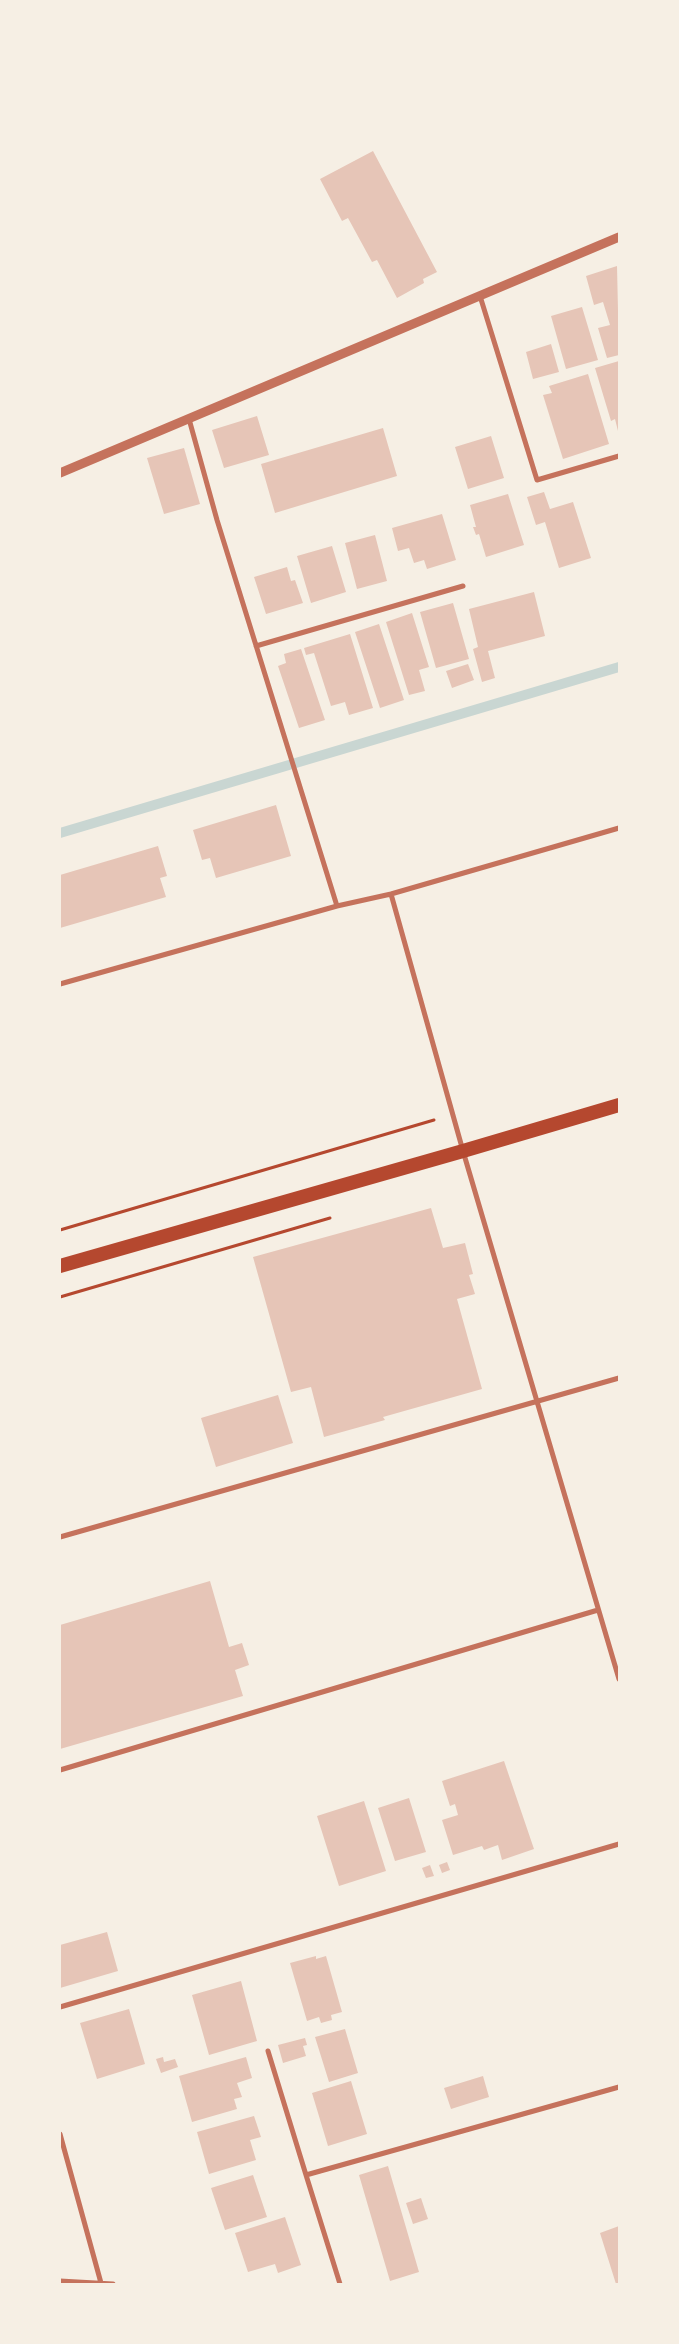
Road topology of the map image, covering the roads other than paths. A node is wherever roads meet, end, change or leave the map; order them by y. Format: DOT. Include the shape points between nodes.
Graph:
graph roads {
  1 [pos="619,237"];
  2 [pos="480,296"];
  3 [pos="189,419"];
  4 [pos="619,456"];
  5 [pos="60,472"];
  6 [pos="463,586"];
  7 [pos="256,646"];
  8 [pos="619,828"];
  9 [pos="390,894"];
  10 [pos="338,906"];
  11 [pos="60,984"];
  12 [pos="619,1105"];
  13 [pos="463,1152"];
  14 [pos="60,1266"];
  15 [pos="619,1378"];
  16 [pos="538,1402"];
  17 [pos="60,1537"];
  18 [pos="598,1610"];
  19 [pos="619,1679"];
  20 [pos="60,1770"];
  21 [pos="619,1844"];
  22 [pos="60,2007"];
  23 [pos="268,2051"];
  24 [pos="619,2087"];
  25 [pos="60,2134"];
  26 [pos="306,2175"];
  27 [pos="60,2281"];
  28 [pos="101,2283"];
  29 [pos="113,2284"];
  30 [pos="340,2284"];
  1 -- 2 [label="street"];
  2 -- 3 [label="street"];
  2 -- 4 [label="street" via="537,480"];
  3 -- 5 [label="street"];
  3 -- 7 [label="street"];
  6 -- 7 [label="street"];
  7 -- 10 [label="street"];
  8 -- 9 [label="street"];
  9 -- 10 [label="street"];
  9 -- 13 [label="street"];
  10 -- 11 [label="street"];
  12 -- 13 [label="highway"];
  13 -- 14 [label="highway"];
  13 -- 16 [label="street"];
  15 -- 16 [label="street"];
  16 -- 17 [label="street"];
  16 -- 18 [label="street"];
  18 -- 19 [label="street"];
  18 -- 20 [label="street"];
  21 -- 22 [label="street"];
  23 -- 26 [label="street"];
  24 -- 26 [label="street"];
  25 -- 28 [label="street"];
  26 -- 30 [label="street"];
  27 -- 28 [label="street"];
  28 -- 29 [label="street"];
}
